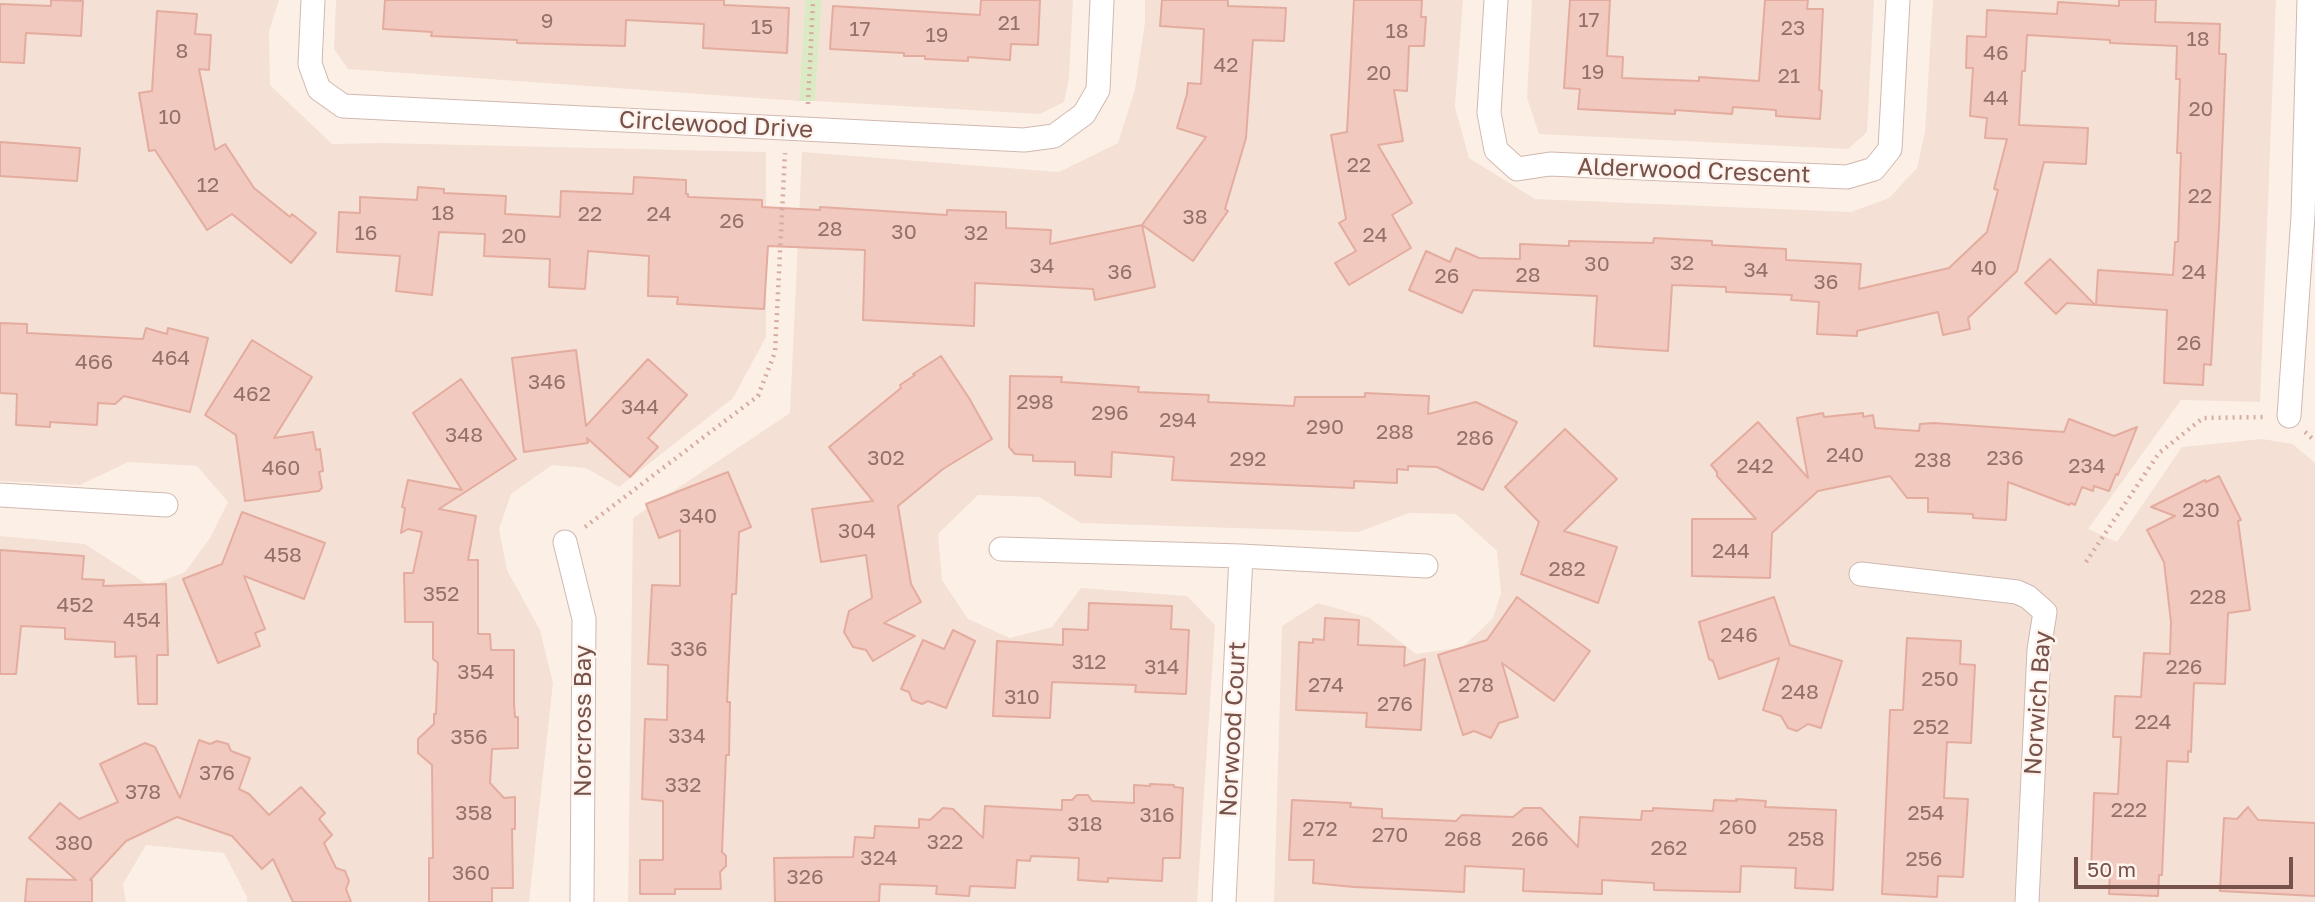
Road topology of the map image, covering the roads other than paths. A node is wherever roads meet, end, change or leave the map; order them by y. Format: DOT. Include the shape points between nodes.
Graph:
graph roads {
  1 [pos="313,0"];
  2 [pos="1101,0"];
  3 [pos="1496,0"];
  4 [pos="1898,0"];
  5 [pos="2309,0"];
  6 [pos="2309,217"];
  7 [pos="2289,416"];
  8 [pos="0,495"];
  9 [pos="166,505"];
  10 [pos="565,542"];
  11 [pos="1001,549"];
  12 [pos="1241,556"];
  13 [pos="1426,566"];
  14 [pos="1861,574"];
  15 [pos="582,902"];
  16 [pos="1224,902"];
  17 [pos="2027,902"];
  1 -- 2 [label="street, Circlewood Drive" via="310,64 319,89 343,106 1024,140 1054,136 1084,114 1098,90"];
  3 -- 4 [label="street, Alderwood Crescent" via="1489,113 1496,150 1517,169 1550,164 1847,177 1874,169 1890,149"];
  5 -- 6 [label="street"];
  6 -- 7 [label="street"];
  8 -- 9 [label="street"];
  10 -- 15 [label="street, Norcross Bay" via="584,619"];
  11 -- 12 [label="street"];
  12 -- 13 [label="street"];
  12 -- 16 [label="street, Norwood Court"];
  14 -- 17 [label="street, Norwich Bay" via="2017,592 2045,612 2039,650"];
}
